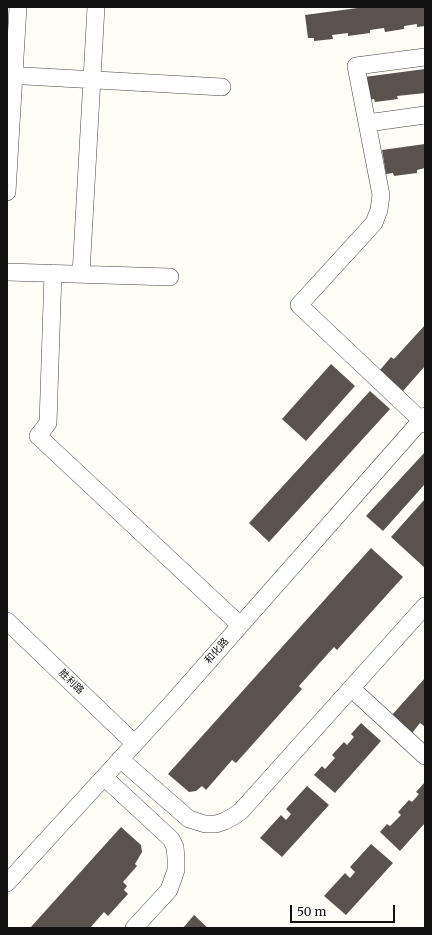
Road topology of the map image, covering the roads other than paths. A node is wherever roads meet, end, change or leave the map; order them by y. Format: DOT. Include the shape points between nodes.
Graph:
graph roads {
  1 [pos="18,7"];
  2 [pos="96,7"];
  3 [pos="425,57"];
  4 [pos="10,75"];
  5 [pos="92,79"];
  6 [pos="222,87"];
  7 [pos="425,115"];
  8 [pos="367,123"];
  9 [pos="7,192"];
  10 [pos="7,272"];
  11 [pos="54,273"];
  12 [pos="81,274"];
  13 [pos="170,278"];
  14 [pos="424,420"];
  15 [pos="425,606"];
  16 [pos="7,621"];
  17 [pos="240,625"];
  18 [pos="351,688"];
  19 [pos="134,744"];
  20 [pos="425,756"];
  21 [pos="120,759"];
  22 [pos="104,777"];
  23 [pos="7,883"];
  24 [pos="134,928"];
  1 -- 4 [label="street"];
  2 -- 5 [label="street"];
  3 -- 8 [label="street" via="356,66"];
  4 -- 5 [label="street"];
  4 -- 9 [label="street"];
  5 -- 6 [label="street"];
  5 -- 12 [label="street"];
  7 -- 8 [label="street"];
  8 -- 14 [label="street" via="381,195 379,210 374,223 299,305"];
  10 -- 11 [label="street"];
  11 -- 12 [label="street"];
  11 -- 17 [label="street" via="48,423 38,436"];
  12 -- 13 [label="street"];
  14 -- 17 [label="street, 和化路"];
  15 -- 18 [label="street"];
  16 -- 19 [label="street, 胜利路"];
  17 -- 19 [label="street, 和化路"];
  18 -- 20 [label="street"];
  18 -- 21 [label="street" via="241,811 220,823 205,824 189,819"];
  19 -- 21 [label="street, 和化路"];
  21 -- 22 [label="street, 和化路"];
  22 -- 23 [label="street, 和化路"];
  22 -- 24 [label="street" via="170,839 175,847 176,870 169,890"];
}
